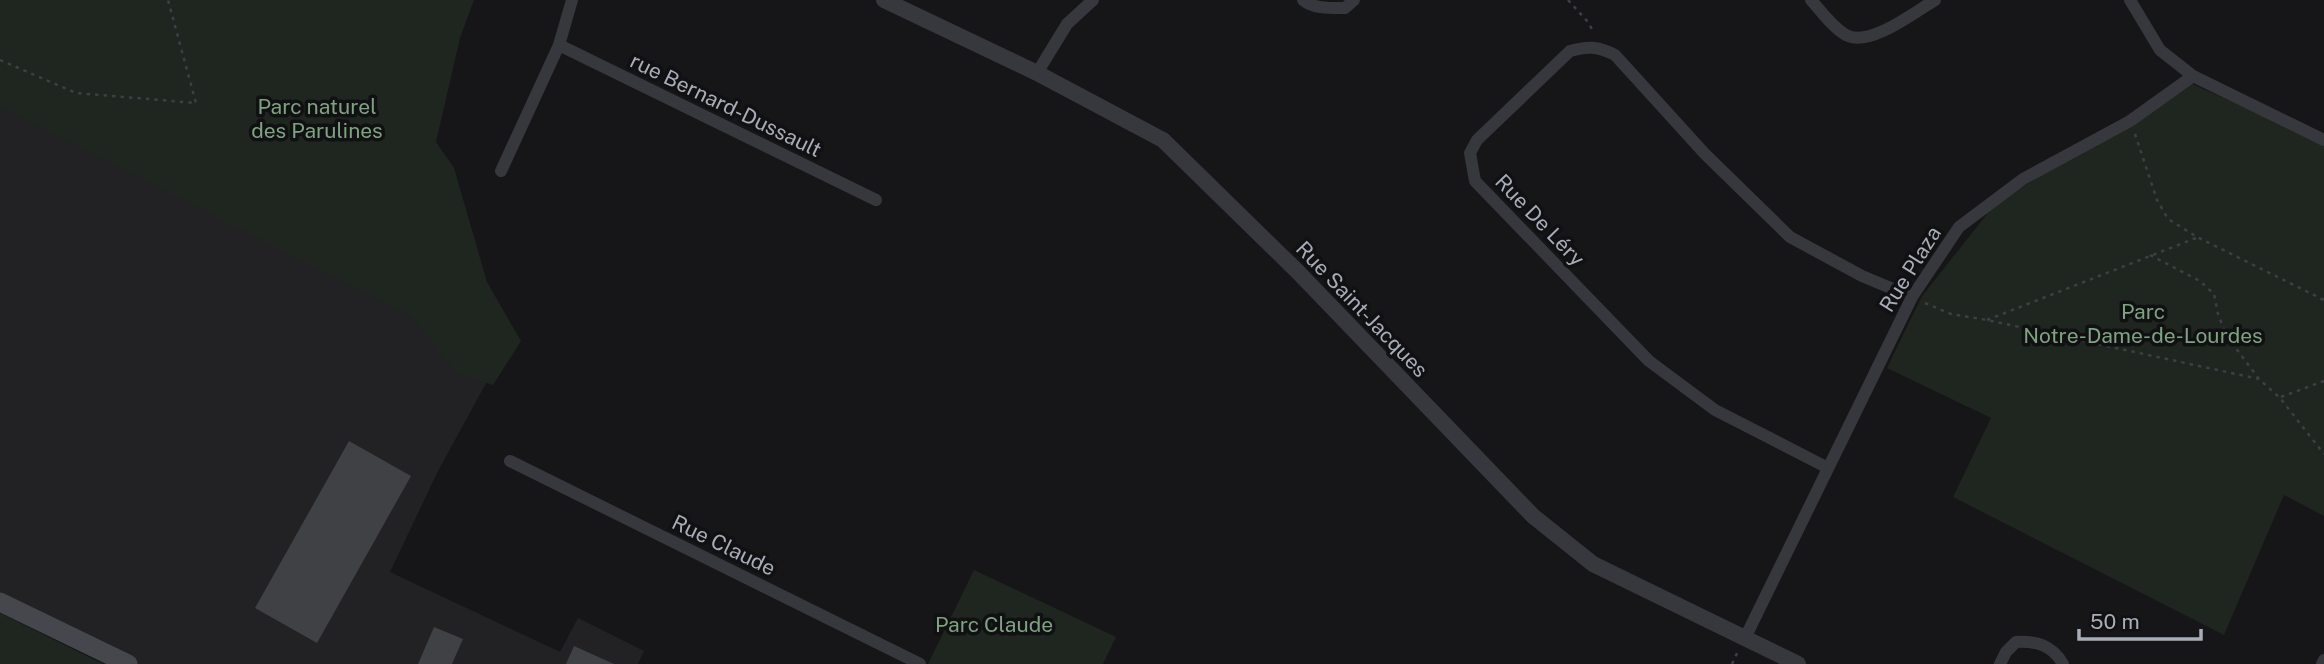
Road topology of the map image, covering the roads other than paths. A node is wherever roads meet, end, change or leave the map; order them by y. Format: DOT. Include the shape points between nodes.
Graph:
graph roads {
  1 [pos="572,0"];
  2 [pos="884,0"];
  3 [pos="1093,0"];
  4 [pos="1303,0"];
  5 [pos="1354,0"];
  6 [pos="1811,0"];
  7 [pos="1935,0"];
  8 [pos="2130,0"];
  9 [pos="559,45"];
  10 [pos="1037,73"];
  11 [pos="2193,76"];
  12 [pos="2324,139"];
  13 [pos="501,171"];
  14 [pos="876,200"];
  15 [pos="1912,297"];
  16 [pos="510,461"];
  17 [pos="1828,468"];
  18 [pos="0,602"];
  19 [pos="1745,638"];
  20 [pos="128,664"];
  21 [pos="920,664"];
  22 [pos="1798,664"];
  23 [pos="2000,664"];
  24 [pos="2063,664"];
  1 -- 9 [label="street"];
  2 -- 10 [label="street, Rue Saint-Jacques"];
  3 -- 10 [label="street" via="1068,24"];
  4 -- 5 [label="street" via="1345,8"];
  6 -- 7 [label="street" via="1847,36 1864,39"];
  8 -- 11 [label="street" via="2160,50"];
  9 -- 13 [label="street"];
  9 -- 14 [label="street, rue Bernard-Dussault"];
  10 -- 19 [label="street, Rue Saint-Jacques" via="1163,140 1298,272 1533,516 1593,564"];
  11 -- 12 [label="street"];
  11 -- 15 [label="street, Rue Plaza" via="2130,121 2023,179 1959,227"];
  15 -- 17 [label="street, Rue Plaza"];
  15 -- 17 [label="street, Rue De Léry" via="1861,276 1790,237 1705,155 1615,55 1602,48 1570,51 1477,140 1470,153 1475,181 1649,361 1716,410"];
  16 -- 21 [label="street, Rue Claude"];
  17 -- 19 [label="street, Rue Plaza"];
  18 -- 20 [label="main road"];
  19 -- 22 [label="street, Rue Saint-Jacques"];
  23 -- 24 [label="street" via="2016,642 2050,648"];
}
